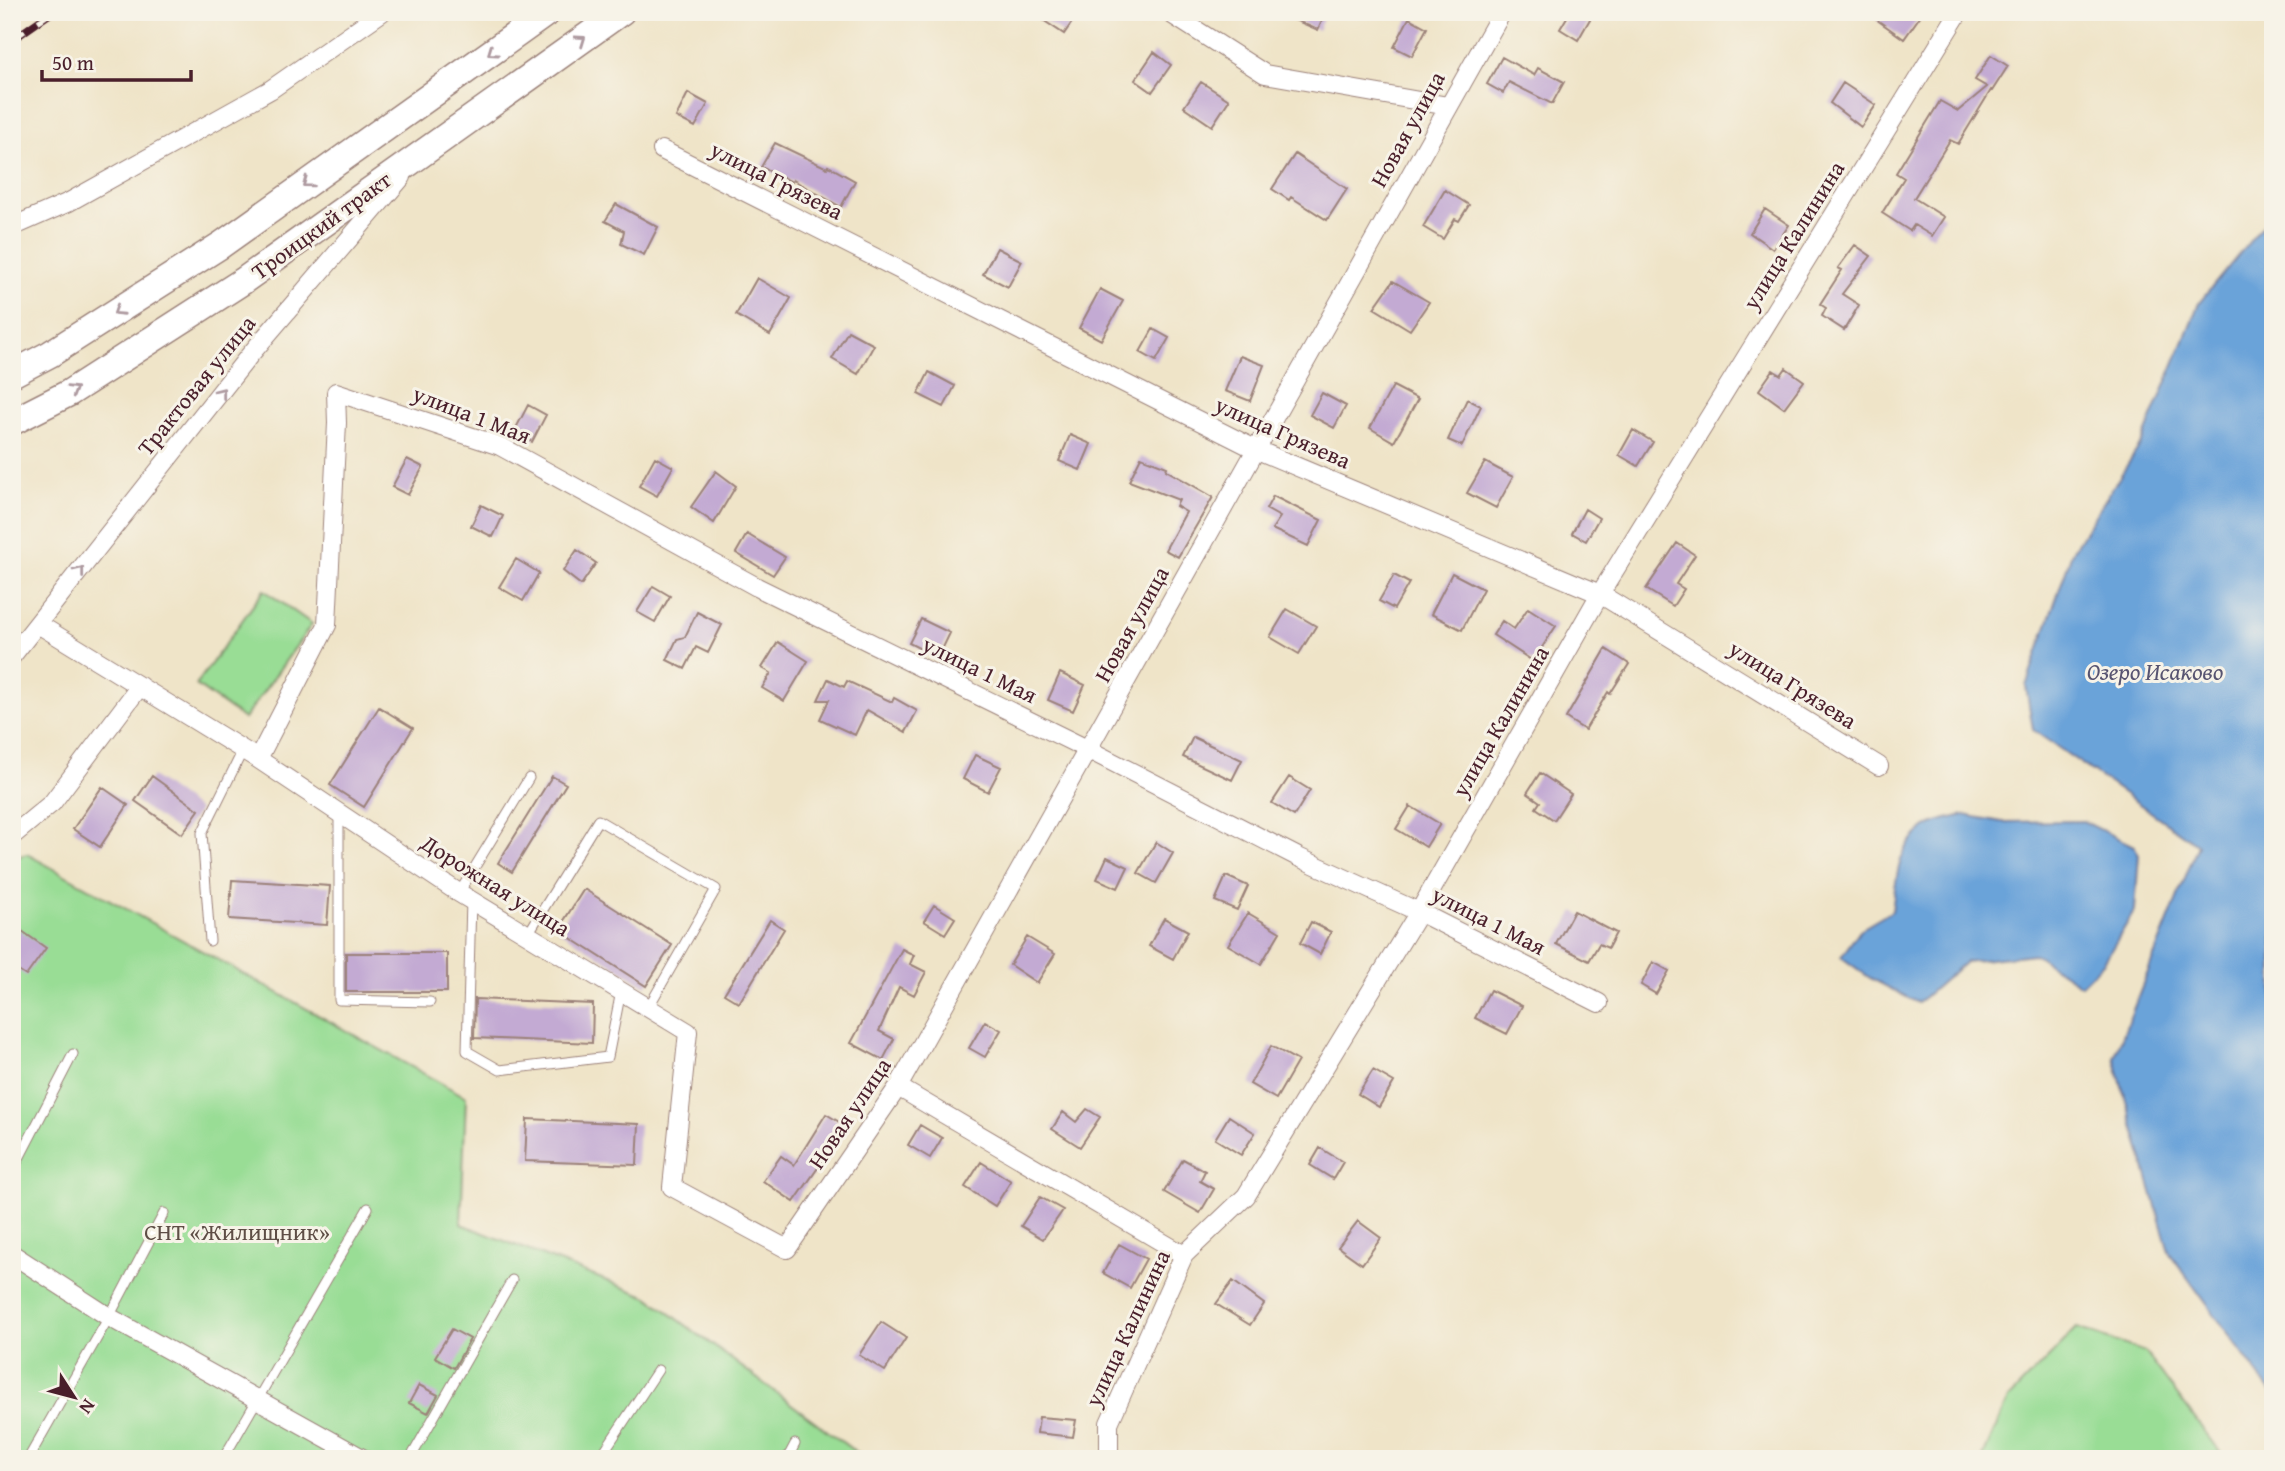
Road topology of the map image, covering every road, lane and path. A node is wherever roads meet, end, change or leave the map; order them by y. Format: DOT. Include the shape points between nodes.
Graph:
graph roads {
  1 [pos="382,12"];
  2 [pos="548,12"];
  3 [pos="621,12"];
  4 [pos="1168,12"];
  5 [pos="1502,12"];
  6 [pos="1959,12"];
  7 [pos="1448,106"];
  8 [pos="663,150"];
  9 [pos="425,151"];
  10 [pos="12,227"];
  11 [pos="12,374"];
  12 [pos="12,422"];
  13 [pos="1255,449"];
  14 [pos="1600,594"];
  15 [pos="38,624"];
  16 [pos="12,656"];
  17 [pos="139,686"];
  18 [pos="1089,750"];
  19 [pos="251,755"];
  20 [pos="1879,766"];
  21 [pos="528,778"];
  22 [pos="339,813"];
  23 [pos="12,836"];
  24 [pos="465,896"];
  25 [pos="1419,912"];
  26 [pos="527,934"];
  27 [pos="210,941"];
  28 [pos="621,991"];
  29 [pos="429,1002"];
  30 [pos="1599,1003"];
  31 [pos="648,1008"];
  32 [pos="73,1054"];
  33 [pos="898,1087"];
  34 [pos="12,1172"];
  35 [pos="368,1208"];
  36 [pos="163,1213"];
  37 [pos="787,1249"];
  38 [pos="12,1254"];
  39 [pos="1184,1255"];
  40 [pos="512,1280"];
  41 [pos="109,1317"];
  42 [pos="658,1370"];
  43 [pos="256,1400"];
  44 [pos="795,1444"];
  45 [pos="28,1459"];
  46 [pos="223,1459"];
  47 [pos="364,1459"];
  48 [pos="410,1459"];
  49 [pos="599,1459"];
  50 [pos="787,1459"];
  51 [pos="1109,1459"];
  1 -- 10 [label="street" via="270,90 69,202"];
  2 -- 11 [label="main road, Троицкий тракт, one-way" via="221,244"];
  9 -- 3 [label="main road, Троицкий тракт, one-way"];
  4 -- 7 [label="street" via="1265,75"];
  5 -- 7 [label="street, Новая улица"];
  6 -- 14 [label="street, улица Калинина"];
  7 -- 13 [label="street, Новая улица"];
  8 -- 13 [label="street, улица Грязева"];
  12 -- 9 [label="main road, Троицкий тракт, one-way" via="69,393 243,281"];
  15 -- 9 [label="street, Трактовая улица, one-way" via="249,356"];
  13 -- 14 [label="street, улица Грязева"];
  13 -- 18 [label="street, Новая улица"];
  14 -- 20 [label="street, улица Грязева"];
  14 -- 25 [label="street, улица Калинина"];
  15 -- 16 [label="street, Трактовая улица"];
  15 -- 17 [label="street, Дорожная улица"];
  17 -- 19 [label="street, Дорожная улица"];
  17 -- 23 [label="street" via="52,803"];
  18 -- 19 [label="street, улица 1 Мая" via="757,587 500,446 336,392 327,625"];
  18 -- 25 [label="street, улица 1 Мая" via="1298,857"];
  18 -- 33 [label="street, Новая улица"];
  19 -- 22 [label="street, Дорожная улица"];
  19 -- 27 [label="lane" via="202,833"];
  21 -- 24 [label="lane"];
  22 -- 24 [label="street, Дорожная улица"];
  22 -- 29 [label="lane" via="339,1000"];
  24 -- 26 [label="street, Дорожная улица"];
  24 -- 28 [label="lane" via="467,1051 500,1070 608,1057"];
  25 -- 30 [label="street, улица 1 Мая"];
  25 -- 39 [label="street, улица Калинина" via="1246,1196"];
  26 -- 28 [label="street, Дорожная улица"];
  26 -- 31 [label="lane" via="598,820 716,889"];
  28 -- 31 [label="street, Дорожная улица"];
  31 -- 37 [label="street, Дорожная улица" via="688,1032 672,1187"];
  32 -- 34 [label="lane"];
  33 -- 37 [label="street, Новая улица"];
  33 -- 39 [label="street"];
  35 -- 43 [label="lane"];
  36 -- 41 [label="lane"];
  38 -- 41 [label="street"];
  39 -- 51 [label="street, улица Калинина" via="1109,1423"];
  40 -- 48 [label="lane"];
  41 -- 43 [label="street"];
  41 -- 45 [label="lane"];
  42 -- 49 [label="lane"];
  43 -- 46 [label="lane"];
  43 -- 47 [label="street"];
  44 -- 50 [label="lane"];
}
